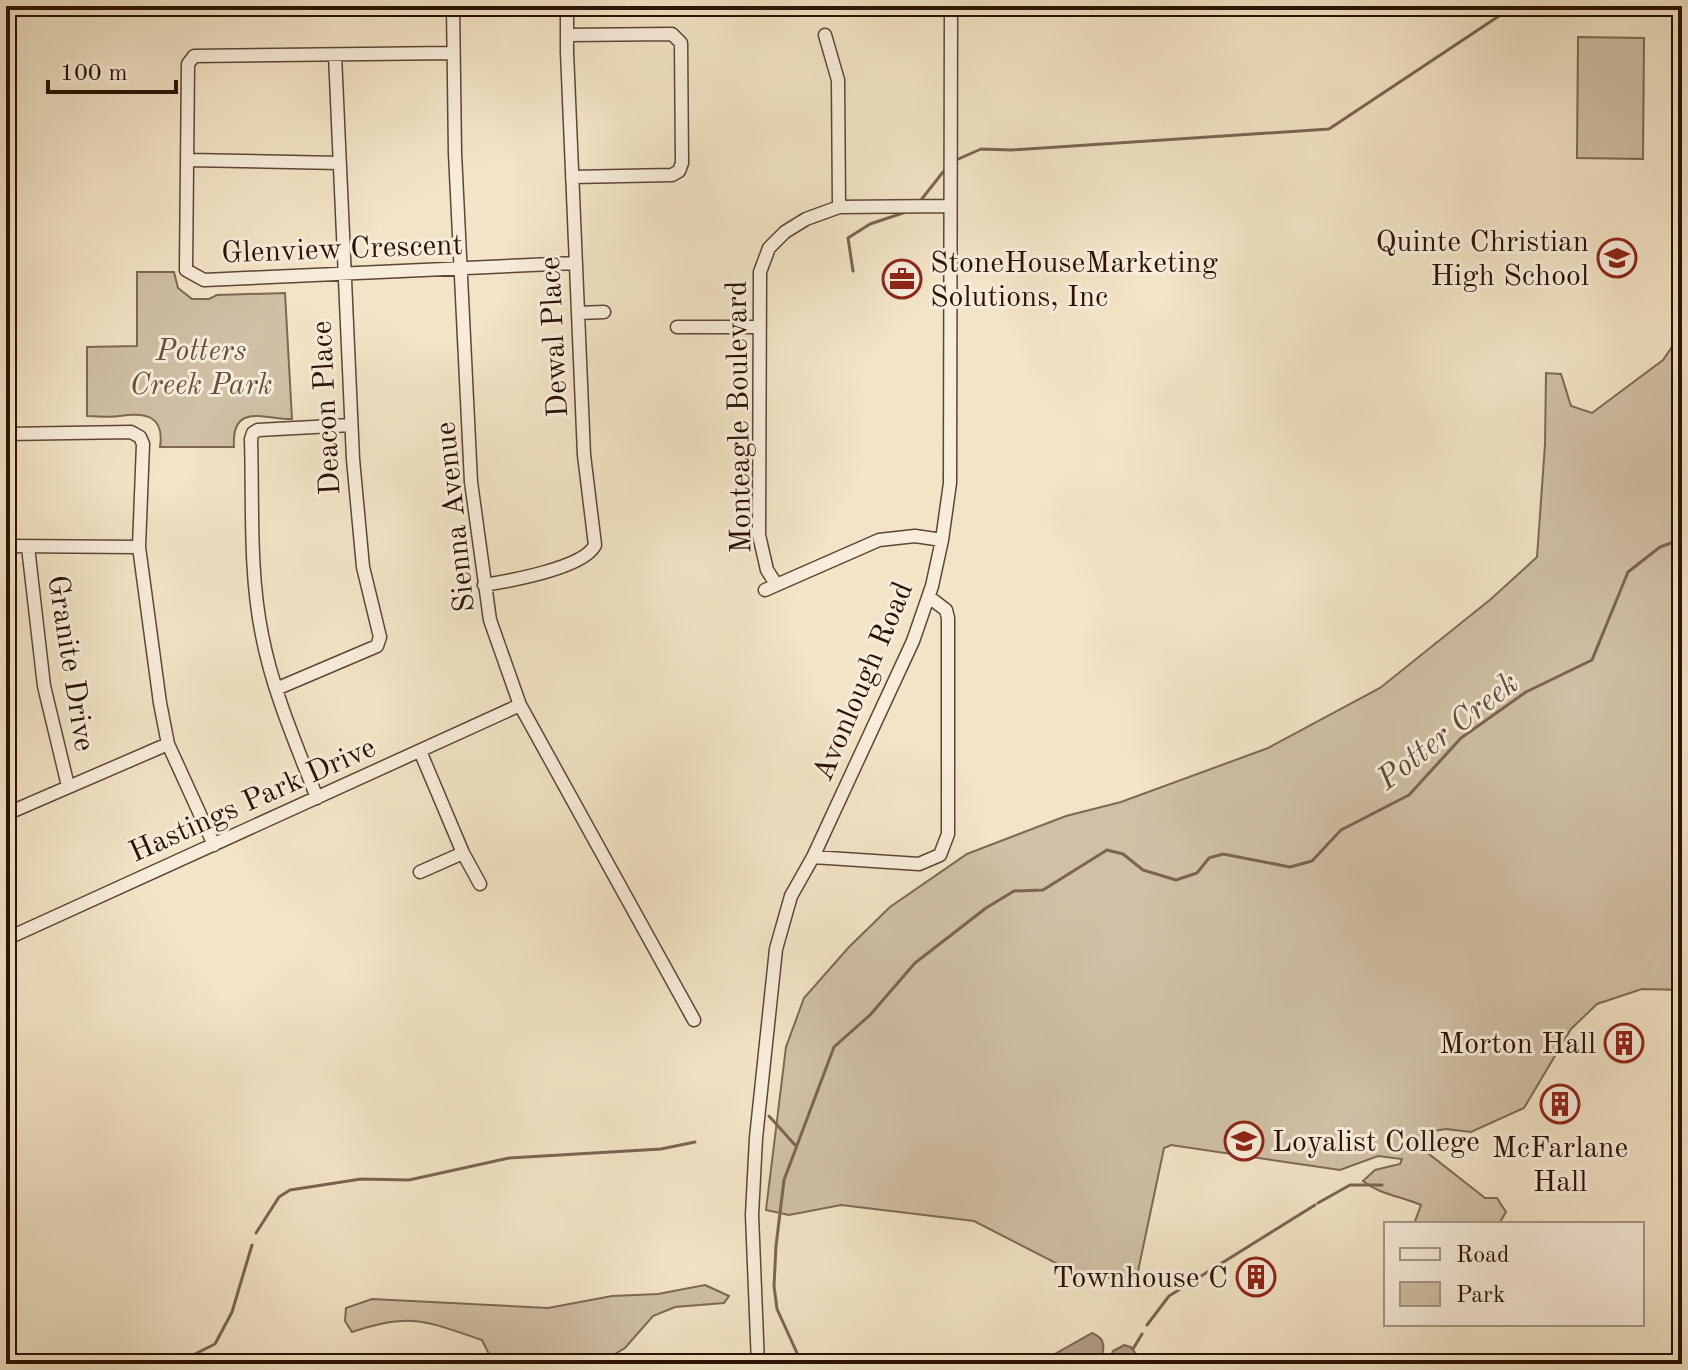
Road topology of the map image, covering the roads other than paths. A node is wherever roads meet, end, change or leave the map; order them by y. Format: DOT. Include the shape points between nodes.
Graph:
graph roads {
  1 [pos="453,6"];
  2 [pos="567,6"];
  3 [pos="951,6"];
  4 [pos="567,35"];
  5 [pos="825,35"];
  6 [pos="452,53"];
  7 [pos="335,55"];
  8 [pos="188,160"];
  9 [pos="339,163"];
  10 [pos="572,177"];
  11 [pos="949,206"];
  12 [pos="839,207"];
  13 [pos="576,263"];
  14 [pos="460,269"];
  15 [pos="344,275"];
  16 [pos="604,312"];
  17 [pos="578,313"];
  18 [pos="677,327"];
  19 [pos="759,327"];
  20 [pos="351,425"];
  21 [pos="6,434"];
  22 [pos="942,540"];
  23 [pos="6,546"];
  24 [pos="28,547"];
  25 [pos="139,547"];
  26 [pos="484,585"];
  27 [pos="929,597"];
  28 [pos="276,689"];
  29 [pos="520,705"];
  30 [pos="168,744"];
  31 [pos="420,751"];
  32 [pos="68,786"];
  33 [pos="317,798"];
  34 [pos="6,814"];
  35 [pos="214,845"];
  36 [pos="463,853"];
  37 [pos="813,857"];
  38 [pos="420,872"];
  39 [pos="480,884"];
  40 [pos="6,939"];
  41 [pos="694,1020"];
  42 [pos="758,1364"];
  1 -- 6 [label="street, Sienna Avenue"];
  2 -- 4 [label="street, Dewal Place"];
  3 -- 11 [label="street, Avonlough Road"];
  4 -- 10 [label="street, Dewal Place"];
  4 -- 10 [label="street" via="672,34 681,43 679,171"];
  5 -- 12 [label="street" via="838,80"];
  6 -- 7 [label="street"];
  6 -- 14 [label="street, Sienna Avenue"];
  7 -- 8 [label="street, Glenview Crescent" via="194,56 188,64"];
  7 -- 9 [label="street, Deacon Place"];
  8 -- 9 [label="street"];
  8 -- 15 [label="street, Glenview Crescent" via="186,270 204,280"];
  9 -- 15 [label="street, Deacon Place"];
  10 -- 13 [label="street, Dewal Place"];
  11 -- 12 [label="street, Monteagle Boulevard"];
  11 -- 22 [label="street, Avonlough Road" via="950,483"];
  12 -- 19 [label="street, Monteagle Boulevard" via="806,219 769,248 760,272"];
  13 -- 14 [label="street, Glenview Crescent"];
  13 -- 17 [label="street, Dewal Place"];
  14 -- 15 [label="street, Glenview Crescent"];
  14 -- 26 [label="street, Sienna Avenue" via="471,482"];
  15 -- 20 [label="street, Deacon Place"];
  16 -- 17 [label="street"];
  17 -- 26 [label="street, Dewal Place" via="584,455 595,545 585,556 556,568"];
  18 -- 19 [label="street"];
  19 -- 22 [label="street, Monteagle Boulevard" via="759,535 771,587 879,540"];
  20 -- 28 [label="street, Deacon Place" via="360,543 380,642"];
  20 -- 28 [label="street" via="258,430 251,439 255,587"];
  21 -- 25 [label="street" via="131,432 140,437"];
  22 -- 27 [label="street, Avonlough Road"];
  23 -- 24 [label="street"];
  24 -- 25 [label="street"];
  24 -- 32 [label="street, Granite Drive" via="44,686"];
  25 -- 30 [label="street"];
  26 -- 29 [label="street, Sienna Avenue" via="490,620"];
  27 -- 37 [label="street, Avonlough Road"];
  27 -- 37 [label="street" via="948,618 948,834 940,855 919,864"];
  28 -- 33 [label="street"];
  29 -- 31 [label="street, Hastings Park Drive"];
  29 -- 41 [label="street, Sienna Avenue"];
  30 -- 32 [label="street"];
  30 -- 35 [label="street"];
  31 -- 33 [label="street, Hastings Park Drive"];
  31 -- 36 [label="street"];
  32 -- 34 [label="street"];
  33 -- 35 [label="street, Hastings Park Drive"];
  35 -- 40 [label="street, Hastings Park Drive"];
  36 -- 38 [label="street"];
  36 -- 39 [label="street"];
  37 -- 42 [label="street, Avonlough Road" via="791,896 776,949 752,1215"];
}
